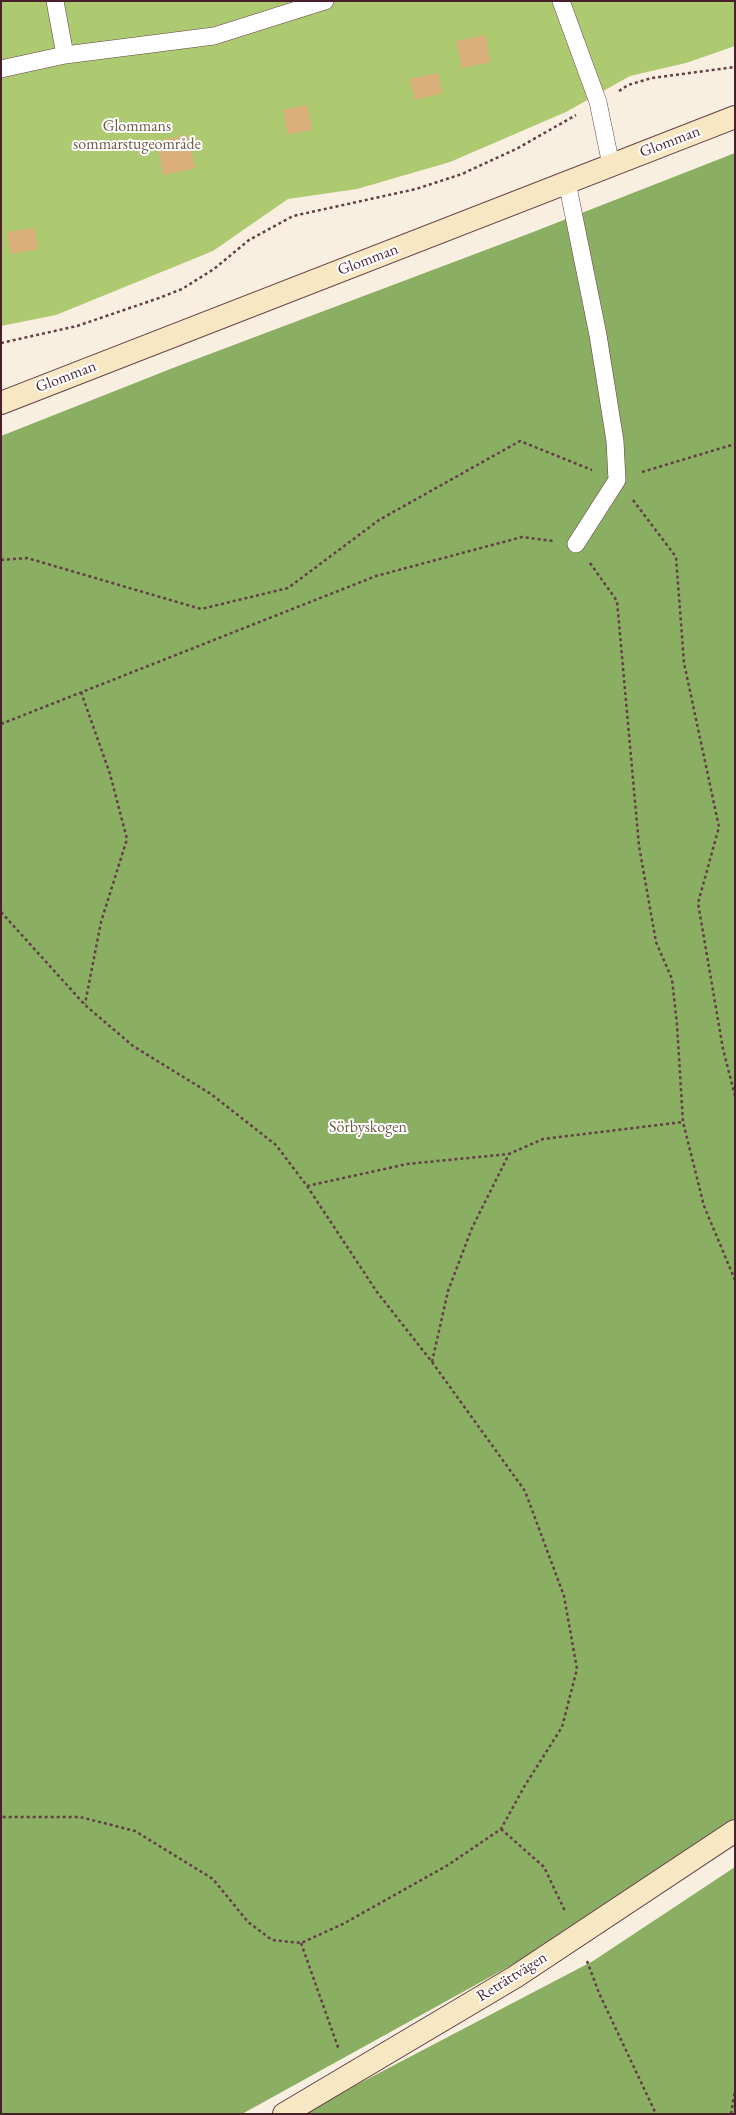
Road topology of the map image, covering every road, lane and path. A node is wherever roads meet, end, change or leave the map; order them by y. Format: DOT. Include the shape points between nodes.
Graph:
graph roads {
  1 [pos="55,1"];
  2 [pos="325,1"];
  3 [pos="562,1"];
  4 [pos="65,55"];
  5 [pos="735,68"];
  6 [pos="1,69"];
  7 [pos="598,102"];
  8 [pos="735,117"];
  9 [pos="611,166"];
  10 [pos="567,182"];
  11 [pos="1,343"];
  12 [pos="1,403"];
  13 [pos="735,444"];
  14 [pos="617,480"];
  15 [pos="576,544"];
  16 [pos="1,560"];
  17 [pos="81,692"];
  18 [pos="1,724"];
  19 [pos="1,912"];
  20 [pos="85,1005"];
  21 [pos="735,1096"];
  22 [pos="682,1122"];
  23 [pos="509,1154"];
  24 [pos="307,1186"];
  25 [pos="735,1280"];
  26 [pos="432,1362"];
  27 [pos="1,1817"];
  28 [pos="501,1829"];
  29 [pos="735,1831"];
  30 [pos="577,1936"];
  31 [pos="301,1943"];
  32 [pos="348,2076"];
  33 [pos="735,2092"];
  34 [pos="284,2114"];
  35 [pos="656,2114"];
  36 [pos="730,2114"];
  1 -- 4 [label="lane"];
  2 -- 4 [label="lane" via="214,36"];
  3 -- 7 [label="lane"];
  4 -- 6 [label="lane"];
  5 -- 7 [label="path" via="652,78 628,85"];
  7 -- 9 [label="lane"];
  7 -- 11 [label="path" via="548,132 462,174 416,189 293,216 249,240 214,269 182,289 77,326"];
  8 -- 9 [label="main road, Glomman"];
  9 -- 10 [label="main road, Glomman"];
  10 -- 12 [label="main road, Glomman"];
  10 -- 14 [label="lane" via="598,335 615,441"];
  13 -- 14 [label="path"];
  14 -- 15 [label="lane"];
  14 -- 16 [label="path" via="520,441 379,520 288,588 201,609 27,558"];
  14 -- 21 [label="path" via="676,557 684,664 719,827 698,903"];
  15 -- 17 [label="path" via="522,537 376,576"];
  15 -- 22 [label="path" via="618,601 639,846 656,942 672,979"];
  17 -- 18 [label="path"];
  17 -- 20 [label="path" via="110,774 127,839 101,922"];
  19 -- 20 [label="path"];
  20 -- 24 [label="path" via="133,1046 211,1094 276,1145"];
  22 -- 23 [label="path" via="543,1139"];
  22 -- 25 [label="path" via="704,1206"];
  23 -- 24 [label="path" via="407,1164"];
  23 -- 26 [label="path" via="472,1228 448,1291"];
  24 -- 26 [label="path" via="377,1292"];
  26 -- 28 [label="path" via="525,1491 564,1596 576,1669 562,1728 524,1787"];
  27 -- 31 [label="path" via="80,1817 135,1831 213,1879 248,1922 272,1940"];
  28 -- 30 [label="path" via="544,1868"];
  28 -- 31 [label="path" via="434,1872 343,1924"];
  29 -- 30 [label="main road, Reträttvägen"];
  30 -- 32 [label="main road, Reträttvägen" via="515,1977"];
  30 -- 35 [label="path" via="599,1993"];
  31 -- 32 [label="path"];
  32 -- 34 [label="main road, Reträttvägen"];
  33 -- 36 [label="path"];
}
